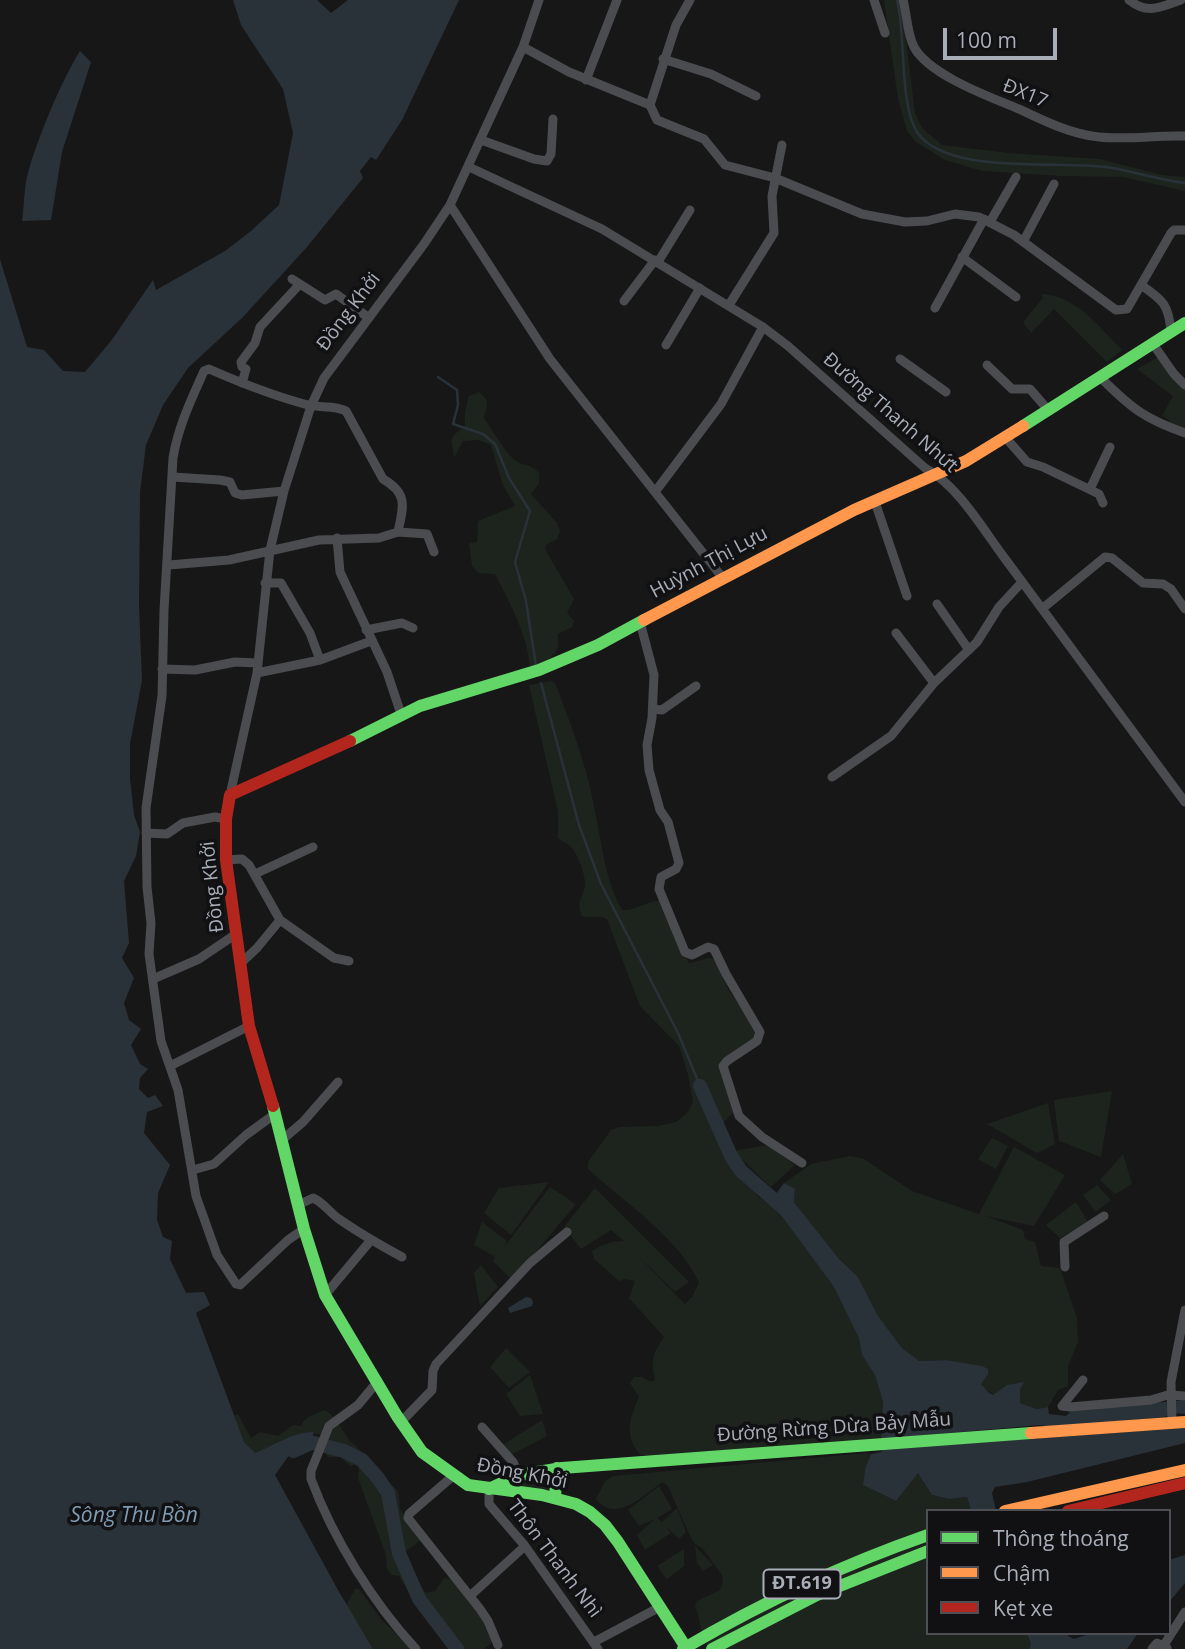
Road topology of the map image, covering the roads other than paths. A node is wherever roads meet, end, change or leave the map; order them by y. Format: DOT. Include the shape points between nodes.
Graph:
graph roads {
  1 [pos="539,0"];
  2 [pos="617,0"];
  3 [pos="690,0"];
  4 [pos="874,0"];
  5 [pos="903,0"];
  6 [pos="1129,0"];
  7 [pos="1181,0"];
  8 [pos="885,33"];
  9 [pos="523,47"];
  10 [pos="663,59"];
  11 [pos="586,79"];
  12 [pos="757,96"];
  13 [pos="650,105"];
  14 [pos="553,120"];
  15 [pos="1185,136"];
  16 [pos="481,140"];
  17 [pos="782,145"];
  18 [pos="469,167"];
  19 [pos="1016,177"];
  20 [pos="775,178"];
  21 [pos="1054,184"];
  22 [pos="450,205"];
  23 [pos="690,210"];
  24 [pos="987,221"];
  25 [pos="1185,230"];
  26 [pos="1023,242"];
  27 [pos="962,257"];
  28 [pos="656,261"];
  29 [pos="1141,285"];
  30 [pos="700,288"];
  31 [pos="1016,297"];
  32 [pos="624,301"];
  33 [pos="729,305"];
  34 [pos="935,307"];
  35 [pos="369,318"];
  36 [pos="1185,323"];
  37 [pos="763,327"];
  38 [pos="1171,332"];
  39 [pos="1153,344"];
  40 [pos="666,345"];
  41 [pos="900,359"];
  42 [pos="987,365"];
  43 [pos="1101,378"];
  44 [pos="242,383"];
  45 [pos="1185,384"];
  46 [pos="946,392"];
  47 [pos="311,406"];
  48 [pos="1049,411"];
  49 [pos="1185,433"];
  50 [pos="1005,437"];
  51 [pos="1110,447"];
  52 [pos="938,475"];
  53 [pos="173,477"];
  54 [pos="1090,489"];
  55 [pos="284,491"];
  56 [pos="655,492"];
  57 [pos="875,502"];
  58 [pos="1103,503"];
  59 [pos="398,532"];
  60 [pos="337,538"];
  61 [pos="270,550"];
  62 [pos="434,552"];
  63 [pos="169,565"];
  64 [pos="722,577"];
  65 [pos="1022,582"];
  66 [pos="265,583"];
  67 [pos="907,596"];
  68 [pos="937,604"];
  69 [pos="1044,608"];
  70 [pos="1185,610"];
  71 [pos="640,622"];
  72 [pos="413,628"];
  73 [pos="366,630"];
  74 [pos="896,633"];
  75 [pos="371,641"];
  76 [pos="969,650"];
  77 [pos="320,660"];
  78 [pos="257,663"];
  79 [pos="162,668"];
  80 [pos="257,673"];
  81 [pos="934,683"];
  82 [pos="696,686"];
  83 [pos="653,709"];
  84 [pos="401,714"];
  85 [pos="832,777"];
  86 [pos="230,795"];
  87 [pos="1185,802"];
  88 [pos="226,819"];
  89 [pos="146,833"];
  90 [pos="313,847"];
  91 [pos="226,860"];
  92 [pos="255,874"];
  93 [pos="280,920"];
  94 [pos="236,934"];
  95 [pos="349,961"];
  96 [pos="241,963"];
  97 [pos="153,979"];
  98 [pos="248,1026"];
  99 [pos="170,1066"];
  100 [pos="338,1082"];
  101 [pos="275,1114"];
  102 [pos="282,1139"];
  103 [pos="802,1163"];
  104 [pos="193,1170"];
  105 [pos="299,1205"];
  106 [pos="1104,1216"];
  107 [pos="304,1228"];
  108 [pos="567,1232"];
  109 [pos="371,1240"];
  110 [pos="402,1257"];
  111 [pos="1065,1267"];
  112 [pos="325,1294"];
  113 [pos="1185,1310"];
  114 [pos="1083,1380"];
  115 [pos="378,1381"];
  116 [pos="1171,1396"];
  117 [pos="1185,1396"];
  118 [pos="1176,1421"];
  119 [pos="401,1422"];
  120 [pos="482,1427"];
  121 [pos="557,1468"];
  122 [pos="1185,1470"];
  123 [pos="519,1475"];
  124 [pos="453,1476"];
  125 [pos="1185,1483"];
  126 [pos="489,1489"];
  127 [pos="555,1497"];
  128 [pos="1080,1501"];
  129 [pos="1021,1509"];
  130 [pos="1070,1509"];
  131 [pos="926,1536"];
  132 [pos="525,1546"];
  133 [pos="926,1552"];
  134 [pos="470,1596"];
  135 [pos="659,1608"];
  136 [pos="1185,1612"];
  137 [pos="498,1645"];
  138 [pos="596,1646"];
  139 [pos="1166,1647"];
  140 [pos="685,1648"];
  141 [pos="416,1649"];
  142 [pos="712,1649"];
  143 [pos="1152,1649"];
  1 -- 9 [label="street, Đồng Khởi"];
  2 -- 11 [label="street"];
  3 -- 10 [label="street"];
  4 -- 8 [label="street"];
  5 -- 15 [label="street, ĐX17" via="920,55 978,93 1087,135"];
  6 -- 7 [label="street" via="1143,9"];
  9 -- 11 [label="street"];
  9 -- 16 [label="street, Đồng Khởi"];
  10 -- 12 [label="street" via="711,74"];
  10 -- 13 [label="street"];
  11 -- 13 [label="street"];
  13 -- 20 [label="street" via="657,120 704,139 725,165"];
  14 -- 16 [label="street" via="547,161"];
  16 -- 18 [label="street, Đồng Khởi"];
  17 -- 20 [label="street"];
  18 -- 22 [label="street, Đồng Khởi"];
  18 -- 28 [label="street, Đường Thanh Nhứt" via="602,229"];
  19 -- 24 [label="street"];
  20 -- 24 [label="street" via="862,214 905,222 955,214"];
  20 -- 33 [label="street" via="774,233"];
  21 -- 26 [label="street"];
  22 -- 35 [label="street, Đồng Khởi"];
  22 -- 56 [label="street" via="550,359"];
  23 -- 28 [label="street"];
  24 -- 26 [label="street"];
  24 -- 27 [label="street"];
  25 -- 29 [label="street" via="1171,233"];
  26 -- 29 [label="street" via="1116,310 1127,309"];
  27 -- 31 [label="street"];
  27 -- 34 [label="street"];
  28 -- 30 [label="street, Đường Thanh Nhứt"];
  28 -- 32 [label="street"];
  29 -- 38 [label="street" via="1166,306"];
  30 -- 33 [label="street, Đường Thanh Nhứt"];
  30 -- 40 [label="street"];
  33 -- 37 [label="street, Đường Thanh Nhứt"];
  35 -- 44 [label="street" via="335,294 326,300 296,282 260,327 256,343 241,362 246,369"];
  35 -- 47 [label="street, Đồng Khởi" via="324,378"];
  36 -- 38 [label="street, Huỳnh Thị Lựu"];
  37 -- 52 [label="street, Đường Thanh Nhứt"];
  37 -- 56 [label="street" via="721,404"];
  38 -- 39 [label="street, Huỳnh Thị Lựu"];
  39 -- 43 [label="street, Huỳnh Thị Lựu"];
  39 -- 45 [label="street"];
  41 -- 46 [label="street"];
  42 -- 48 [label="street" via="1012,389 1030,389"];
  43 -- 48 [label="street, Huỳnh Thị Lựu"];
  43 -- 49 [label="street" via="1148,418"];
  44 -- 47 [label="street"];
  44 -- 53 [label="street" via="204,371 176,440"];
  47 -- 55 [label="street, Đồng Khởi"];
  47 -- 59 [label="street" via="346,411 383,479 400,492 404,503"];
  48 -- 50 [label="street, Huỳnh Thị Lựu"];
  50 -- 52 [label="street, Huỳnh Thị Lựu"];
  50 -- 54 [label="street" via="1027,462"];
  51 -- 54 [label="street"];
  52 -- 57 [label="street, Huỳnh Thị Lựu"];
  52 -- 65 [label="street, Đường Thanh Nhứt"];
  53 -- 55 [label="street" via="230,482 235,493 242,495"];
  53 -- 63 [label="street"];
  54 -- 58 [label="street"];
  55 -- 61 [label="street, Đồng Khởi"];
  56 -- 64 [label="street"];
  57 -- 64 [label="street, Huỳnh Thị Lựu"];
  57 -- 67 [label="street"];
  59 -- 60 [label="street" via="379,538"];
  59 -- 62 [label="street" via="427,534"];
  60 -- 61 [label="street"];
  60 -- 73 [label="street" via="340,572"];
  61 -- 63 [label="street" via="229,560"];
  61 -- 66 [label="street, Đồng Khởi"];
  63 -- 79 [label="street"];
  64 -- 71 [label="street, Huỳnh Thị Lựu"];
  65 -- 69 [label="street, Đường Thanh Nhứt"];
  65 -- 76 [label="street"];
  66 -- 77 [label="street" via="281,583"];
  66 -- 78 [label="street, Đồng Khởi"];
  68 -- 76 [label="street"];
  69 -- 70 [label="street" via="1105,557 1143,583 1171,589"];
  69 -- 87 [label="street, Đường Thanh Nhứt"];
  71 -- 83 [label="street" via="653,666"];
  71 -- 84 [label="street, Huỳnh Thị Lựu" via="549,666"];
  72 -- 73 [label="street" via="402,623"];
  73 -- 75 [label="street"];
  74 -- 81 [label="street"];
  75 -- 77 [label="street"];
  75 -- 84 [label="street"];
  76 -- 81 [label="street"];
  77 -- 80 [label="street"];
  78 -- 79 [label="street" via="195,670"];
  78 -- 80 [label="street, Đồng Khởi"];
  79 -- 89 [label="street" via="162,705 146,800"];
  80 -- 86 [label="street, Đồng Khởi"];
  81 -- 85 [label="street" via="891,736"];
  82 -- 83 [label="street" via="662,710"];
  83 -- 103 [label="street" via="647,745 649,770 679,863 663,876 659,888 685,952 692,955 714,948 760,1032 757,1041 723,1066 737,1114"];
  84 -- 86 [label="street, Huỳnh Thị Lựu"];
  86 -- 88 [label="street, Đồng Khởi"];
  88 -- 89 [label="street" via="183,823 167,834"];
  88 -- 91 [label="street, Đồng Khởi"];
  89 -- 97 [label="street"];
  90 -- 92 [label="street"];
  91 -- 92 [label="street" via="242,859"];
  91 -- 94 [label="street, Đồng Khởi"];
  92 -- 93 [label="street"];
  93 -- 95 [label="street" via="334,958"];
  93 -- 96 [label="street"];
  94 -- 96 [label="street, Đồng Khởi"];
  94 -- 97 [label="street" via="202,957"];
  96 -- 98 [label="street, Đồng Khởi"];
  97 -- 99 [label="street" via="161,1041"];
  98 -- 99 [label="street"];
  98 -- 101 [label="street, Đồng Khởi"];
  99 -- 104 [label="street"];
  100 -- 102 [label="street"];
  101 -- 102 [label="street, Đồng Khởi"];
  101 -- 104 [label="street" via="214,1164"];
  102 -- 105 [label="street, Đồng Khởi"];
  104 -- 107 [label="street" via="196,1196 211,1239 237,1285"];
  105 -- 107 [label="street, Đồng Khởi"];
  105 -- 109 [label="street" via="313,1198"];
  106 -- 111 [label="street" via="1064,1242"];
  107 -- 112 [label="street, Đồng Khởi"];
  108 -- 119 [label="street" via="530,1263 436,1364 432,1390"];
  109 -- 110 [label="street"];
  109 -- 112 [label="street"];
  112 -- 115 [label="street, Đồng Khởi"];
  113 -- 116 [label="street"];
  114 -- 116 [label="street" via="1062,1406"];
  115 -- 119 [label="street, Đồng Khởi"];
  115 -- 141 [label="street" via="358,1405 329,1426 312,1479 338,1536 388,1619"];
  116 -- 117 [label="street"];
  116 -- 118 [label="street"];
  118 -- 121 [label="street, Đường Rừng Dừa Bảy Mẫu"];
  119 -- 124 [label="street, Đồng Khởi" via="422,1452"];
  120 -- 123 [label="street"];
  121 -- 123 [label="street, Đường Rừng Dừa Bảy Mẫu"];
  121 -- 127 [label="street"];
  122 -- 128 [label="street"];
  123 -- 126 [label="street, Đường Rừng Dừa Bảy Mẫu"];
  124 -- 126 [label="street, Đồng Khởi"];
  124 -- 134 [label="street" via="408,1518"];
  125 -- 128 [label="street"];
  126 -- 127 [label="street, Đồng Khởi"];
  126 -- 132 [label="street, Thôn Thanh Nhì" via="489,1504"];
  127 -- 135 [label="street, Đồng Khởi" via="590,1512 605,1525"];
  128 -- 129 [label="street"];
  128 -- 130 [label="street"];
  131 -- 140 [label="street, ĐT.619" via="816,1577"];
  132 -- 134 [label="street"];
  132 -- 138 [label="street, Thôn Thanh Nhì"];
  133 -- 142 [label="street, ĐT.619" via="825,1591"];
  134 -- 137 [label="street"];
  135 -- 138 [label="street"];
  135 -- 140 [label="street, Đồng Khởi"];
  136 -- 139 [label="street"];
  139 -- 143 [label="street" via="1157,1643"];
}
